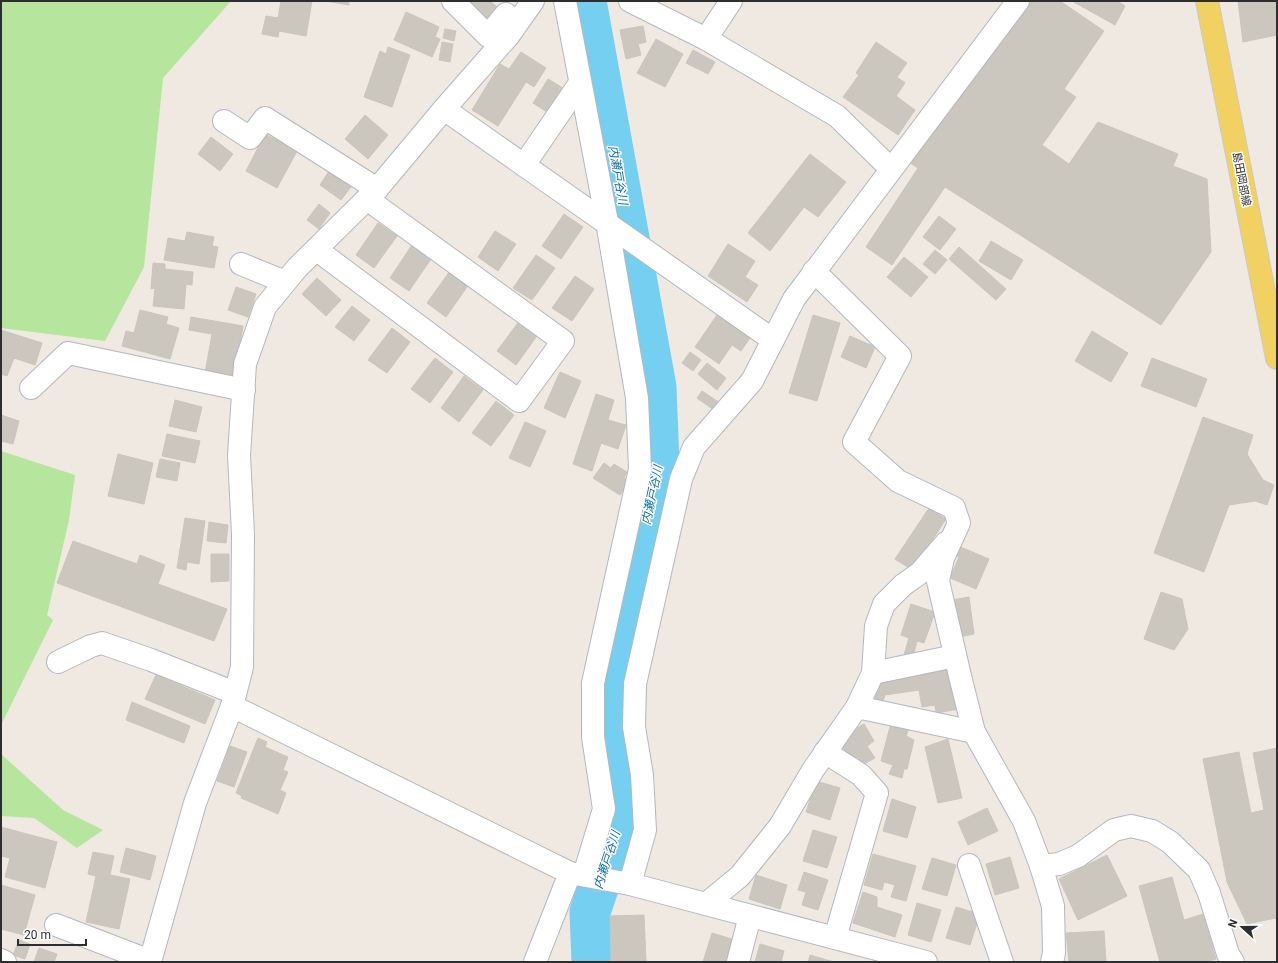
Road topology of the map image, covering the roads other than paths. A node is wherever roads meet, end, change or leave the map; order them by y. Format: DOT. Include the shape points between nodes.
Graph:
graph roads {
  1 [pos="453,1"];
  2 [pos="515,1"];
  3 [pos="533,1"];
  4 [pos="564,1"];
  5 [pos="630,1"];
  6 [pos="731,1"];
  7 [pos="1018,1"];
  8 [pos="1207,1"];
  9 [pos="488,36"];
  10 [pos="706,39"];
  11 [pos="580,83"];
  12 [pos="459,92"];
  13 [pos="444,109"];
  14 [pos="224,121"];
  15 [pos="524,165"];
  16 [pos="891,169"];
  17 [pos="372,194"];
  18 [pos="607,222"];
  19 [pos="317,250"];
  20 [pos="241,264"];
  21 [pos="814,271"];
  22 [pos="285,282"];
  23 [pos="773,340"];
  24 [pos="1277,358"];
  25 [pos="31,388"];
  26 [pos="244,390"];
  27 [pos="953,535"];
  28 [pos="955,656"];
  29 [pos="58,662"];
  30 [pos="873,673"];
  31 [pos="234,700"];
  32 [pos="857,707"];
  33 [pos="974,732"];
  34 [pos="825,752"];
  35 [pos="969,865"];
  36 [pos="1041,866"];
  37 [pos="577,874"];
  38 [pos="623,882"];
  39 [pos="706,904"];
  40 [pos="750,916"];
  41 [pos="56,925"];
  42 [pos="835,938"];
  43 [pos="1,960"];
  44 [pos="150,961"];
  45 [pos="5,962"];
  46 [pos="535,962"];
  47 [pos="738,962"];
  48 [pos="926,962"];
  49 [pos="1002,962"];
  50 [pos="1052,962"];
  51 [pos="1233,962"];
  1 -- 9 [label="street"];
  2 -- 9 [label="street"];
  3 -- 12 [label="street" via="509,35"];
  4 -- 11 [label="street"];
  5 -- 10 [label="street"];
  6 -- 10 [label="street"];
  7 -- 16 [label="street"];
  8 -- 24 [label="main road, 島田岡部線"];
  9 -- 12 [label="street" via="470,57 457,83"];
  10 -- 16 [label="street" via="837,116"];
  11 -- 15 [label="street"];
  11 -- 18 [label="street"];
  12 -- 13 [label="street"];
  13 -- 15 [label="street"];
  13 -- 17 [label="street"];
  14 -- 17 [label="street" via="250,138 265,118"];
  15 -- 18 [label="street"];
  16 -- 21 [label="street"];
  17 -- 19 [label="street"];
  17 -- 19 [label="street" via="563,341 519,401"];
  18 -- 23 [label="street"];
  18 -- 37 [label="street" via="637,398 640,469 593,683 593,737 604,809"];
  19 -- 22 [label="street"];
  20 -- 22 [label="street"];
  21 -- 23 [label="street" via="794,299"];
  21 -- 27 [label="street" via="900,356 854,442 898,481 954,508 959,523"];
  22 -- 26 [label="street" via="265,307 245,364"];
  23 -- 38 [label="street" via="752,381 694,447 681,479 635,684 634,726 642,775 645,830"];
  25 -- 26 [label="street" via="68,353"];
  26 -- 31 [label="street" via="239,455 243,534 242,667"];
  27 -- 28 [label="street" via="943,558 938,581"];
  27 -- 30 [label="street" via="920,573 884,604 876,626"];
  28 -- 30 [label="street"];
  28 -- 33 [label="street"];
  29 -- 31 [label="street" via="102,643 151,660"];
  30 -- 32 [label="street"];
  31 -- 37 [label="street"];
  31 -- 44 [label="street" via="195,803"];
  32 -- 33 [label="street"];
  32 -- 34 [label="street"];
  33 -- 36 [label="street" via="1024,821"];
  34 -- 39 [label="street" via="780,826 740,876"];
  34 -- 42 [label="street" via="861,775 877,793"];
  35 -- 49 [label="street"];
  36 -- 50 [label="street" via="1053,906"];
  36 -- 51 [label="street" via="1059,864 1078,856 1114,830 1131,826 1152,831 1170,842 1198,870 1209,893 1228,954"];
  37 -- 38 [label="street"];
  37 -- 46 [label="street"];
  38 -- 39 [label="street"];
  39 -- 40 [label="street"];
  40 -- 42 [label="street"];
  40 -- 47 [label="street"];
  41 -- 44 [label="street"];
  42 -- 48 [label="street"];
  43 -- 45 [label="street"];
}
